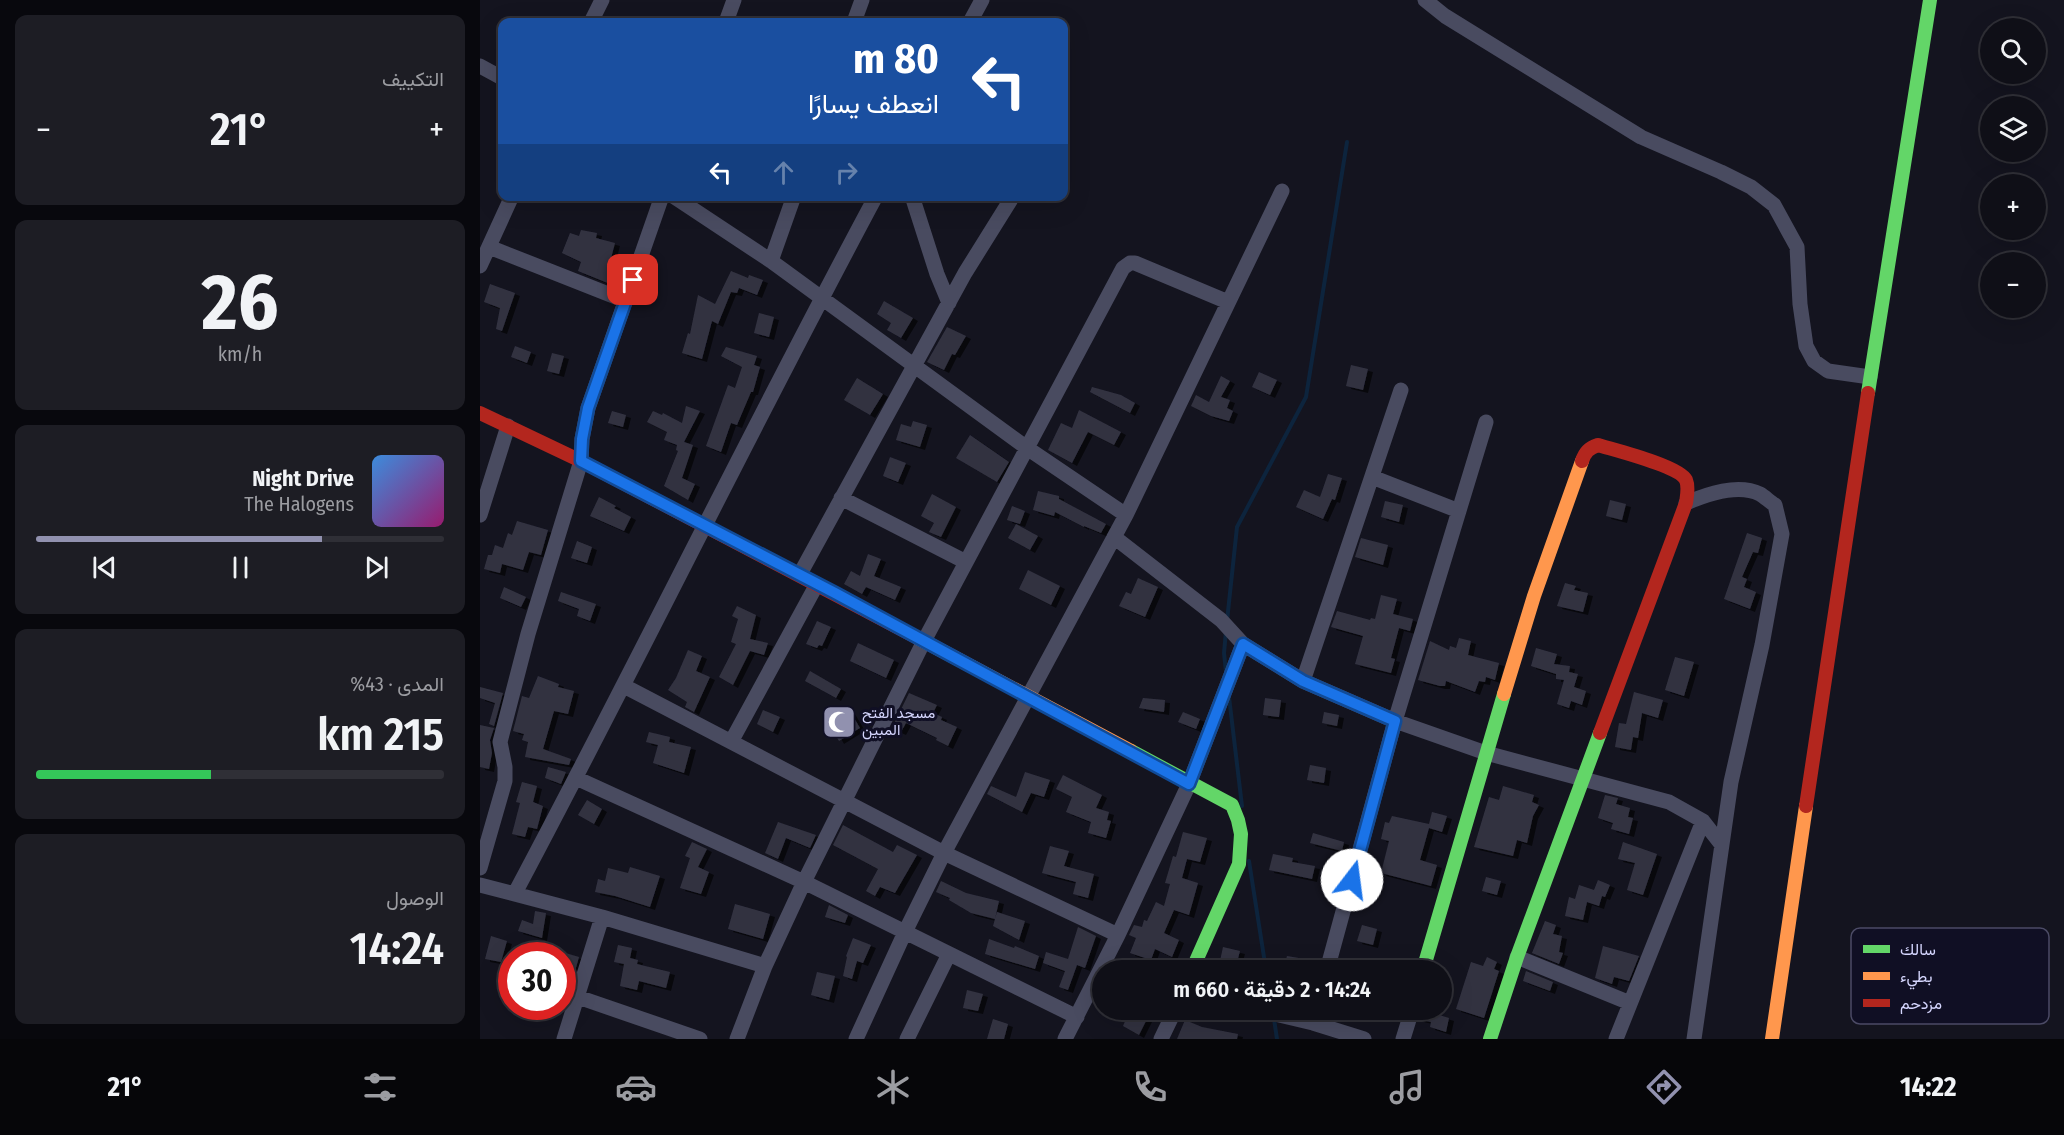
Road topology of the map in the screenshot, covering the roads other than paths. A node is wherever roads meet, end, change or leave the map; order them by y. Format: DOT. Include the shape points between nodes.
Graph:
graph roads {
  1 [pos="602,0"];
  2 [pos="734,0"];
  3 [pos="862,0"];
  4 [pos="982,0"];
  5 [pos="1425,0"];
  6 [pos="1930,0"];
  7 [pos="593,18"];
  8 [pos="727,18"];
  9 [pos="855,18"];
  10 [pos="972,18"];
  11 [pos="480,66"];
  12 [pos="498,76"];
  13 [pos="1282,191"];
  14 [pos="510,201"];
  15 [pos="660,201"];
  16 [pos="681,201"];
  17 [pos="792,201"];
  18 [pos="873,201"];
  19 [pos="914,201"];
  20 [pos="1010,201"];
  21 [pos="489,247"];
  22 [pos="771,261"];
  23 [pos="480,266"];
  24 [pos="822,297"];
  25 [pos="626,301"];
  26 [pos="1228,302"];
  27 [pos="949,303"];
  28 [pos="913,366"];
  29 [pos="1870,377"];
  30 [pos="1401,390"];
  31 [pos="480,413"];
  32 [pos="1486,422"];
  33 [pos="508,426"];
  34 [pos="1027,448"];
  35 [pos="581,461"];
  36 [pos="1372,477"];
  37 [pos="840,498"];
  38 [pos="1686,503"];
  39 [pos="1459,511"];
  40 [pos="480,515"];
  41 [pos="1126,515"];
  42 [pos="705,527"];
  43 [pos="1114,537"];
  44 [pos="966,562"];
  45 [pos="800,574"];
  46 [pos="817,584"];
  47 [pos="924,641"];
  48 [pos="1243,644"];
  49 [pos="1303,681"];
  50 [pos="624,686"];
  51 [pos="1028,698"];
  52 [pos="1395,721"];
  53 [pos="730,742"];
  54 [pos="1486,753"];
  55 [pos="576,778"];
  56 [pos="1582,778"];
  57 [pos="1189,784"];
  58 [pos="844,802"];
  59 [pos="1702,821"];
  60 [pos="1721,844"];
  61 [pos="944,853"];
  62 [pos="480,868"];
  63 [pos="804,882"];
  64 [pos="480,885"];
  65 [pos="515,893"];
  66 [pos="602,917"];
  67 [pos="905,932"];
  68 [pos="1118,936"];
  69 [pos="949,954"];
  70 [pos="1517,957"];
  71 [pos="1196,960"];
  72 [pos="1330,960"];
  73 [pos="1426,960"];
  74 [pos="765,966"];
  75 [pos="578,997"];
  76 [pos="1630,1003"];
  77 [pos="1077,1017"];
  78 [pos="1170,1020"];
  79 [pos="1323,1020"];
  80 [pos="1409,1020"];
  81 [pos="564,1039"];
  82 [pos="700,1039"];
  83 [pos="737,1039"];
  84 [pos="856,1039"];
  85 [pos="907,1039"];
  86 [pos="1065,1039"];
  87 [pos="1161,1039"];
  88 [pos="1364,1039"];
  89 [pos="1403,1039"];
  90 [pos="1490,1039"];
  91 [pos="1616,1039"];
  92 [pos="1694,1039"];
  93 [pos="1772,1039"];
  1 -- 7 [label="street"];
  2 -- 8 [label="street"];
  3 -- 9 [label="street"];
  4 -- 10 [label="street"];
  5 -- 29 [label="street" via="1641,137 1751,187 1774,205 1797,247 1806,346 1814,361 1828,371"];
  6 -- 29 [label="street"];
  11 -- 12 [label="street"];
  13 -- 26 [label="street"];
  14 -- 21 [label="street"];
  15 -- 25 [label="street"];
  16 -- 22 [label="street"];
  17 -- 22 [label="street"];
  18 -- 24 [label="street"];
  19 -- 27 [label="street"];
  20 -- 27 [label="street"];
  21 -- 23 [label="street"];
  21 -- 25 [label="street"];
  22 -- 24 [label="street"];
  24 -- 28 [label="street"];
  24 -- 42 [label="street"];
  25 -- 35 [label="street" via="588,408"];
  26 -- 34 [label="street" via="1135,263 1123,268"];
  26 -- 41 [label="street"];
  27 -- 28 [label="street"];
  28 -- 34 [label="street"];
  28 -- 37 [label="street"];
  29 -- 93 [label="street"];
  30 -- 36 [label="street"];
  31 -- 33 [label="street"];
  32 -- 39 [label="street"];
  33 -- 35 [label="street"];
  33 -- 40 [label="street"];
  34 -- 41 [label="street"];
  34 -- 44 [label="street"];
  35 -- 42 [label="street"];
  35 -- 62 [label="street" via="528,634 500,742 505,781"];
  36 -- 39 [label="street"];
  36 -- 49 [label="street"];
  37 -- 44 [label="street"];
  37 -- 45 [label="street"];
  38 -- 54 [label="street" via="1688,485 1682,475 1598,445 1584,453 1534,596"];
  38 -- 56 [label="street"];
  38 -- 60 [label="street" via="1733,489 1758,493 1775,505 1782,534"];
  39 -- 52 [label="street"];
  41 -- 43 [label="street"];
  42 -- 45 [label="street"];
  42 -- 50 [label="street"];
  43 -- 48 [label="street" via="1221,620"];
  43 -- 51 [label="street"];
  44 -- 47 [label="street"];
  45 -- 46 [label="street"];
  46 -- 47 [label="street"];
  46 -- 53 [label="street"];
  47 -- 51 [label="street"];
  47 -- 58 [label="street"];
  48 -- 49 [label="street"];
  48 -- 57 [label="street"];
  49 -- 52 [label="street"];
  50 -- 53 [label="street"];
  50 -- 55 [label="street"];
  51 -- 57 [label="street"];
  51 -- 61 [label="street"];
  52 -- 54 [label="street"];
  52 -- 72 [label="street"];
  53 -- 58 [label="street"];
  54 -- 56 [label="street"];
  54 -- 73 [label="street"];
  55 -- 63 [label="street"];
  55 -- 65 [label="street"];
  56 -- 59 [label="street" via="1669,802"];
  56 -- 70 [label="street"];
  57 -- 68 [label="street"];
  57 -- 71 [label="street" via="1232,806 1240,823 1242,847 1239,864"];
  58 -- 61 [label="street"];
  58 -- 63 [label="street"];
  59 -- 60 [label="street"];
  59 -- 76 [label="street"];
  60 -- 92 [label="street"];
  61 -- 67 [label="street"];
  61 -- 68 [label="street"];
  63 -- 67 [label="street"];
  63 -- 74 [label="street"];
  64 -- 65 [label="street"];
  65 -- 66 [label="street"];
  66 -- 74 [label="street"];
  66 -- 75 [label="street"];
  67 -- 69 [label="street"];
  67 -- 84 [label="street"];
  68 -- 77 [label="street"];
  69 -- 77 [label="street"];
  69 -- 85 [label="street"];
  70 -- 76 [label="street"];
  70 -- 90 [label="street"];
  74 -- 83 [label="street"];
  75 -- 81 [label="street"];
  75 -- 82 [label="street"];
  76 -- 91 [label="street"];
  77 -- 86 [label="street"];
  78 -- 87 [label="street"];
  79 -- 88 [label="street"];
  80 -- 89 [label="street"];
}
